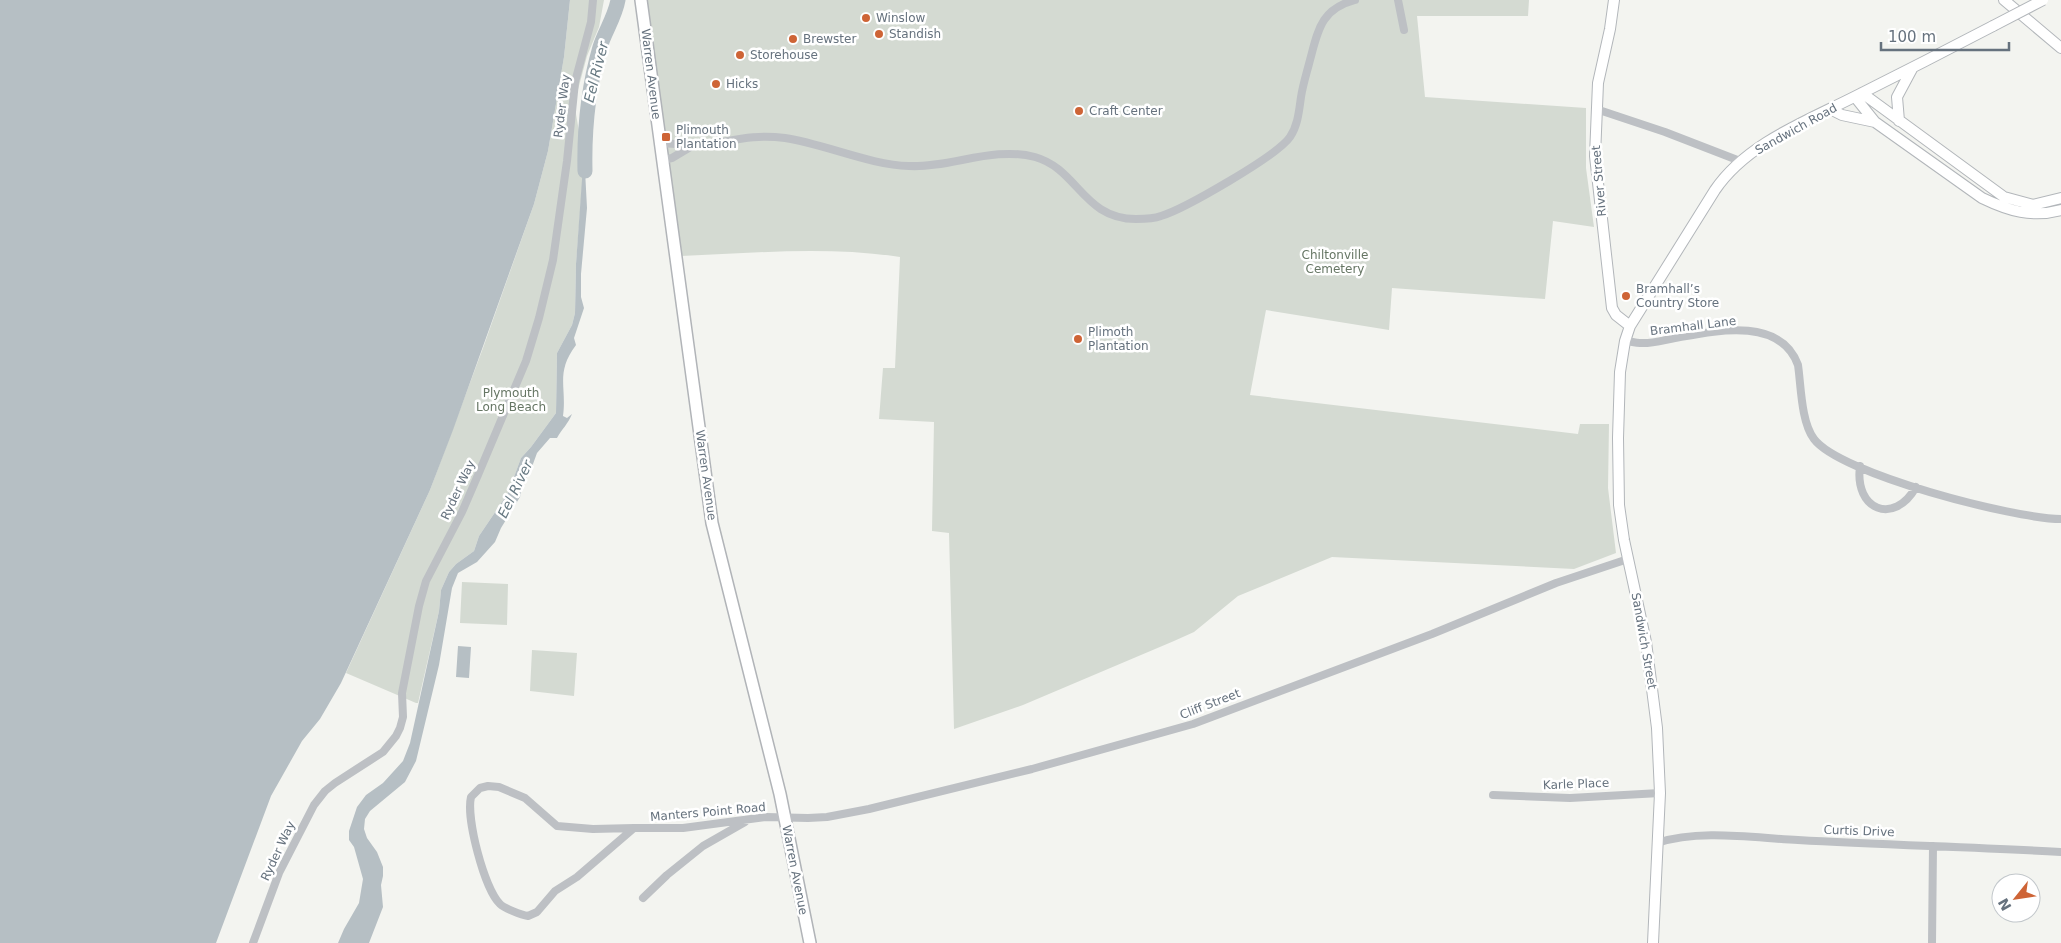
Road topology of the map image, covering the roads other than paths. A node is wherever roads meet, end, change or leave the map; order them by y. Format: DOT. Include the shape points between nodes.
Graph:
graph roads {
  1 [pos="594,0"];
  2 [pos="641,0"];
  3 [pos="1354,0"];
  4 [pos="1398,0"];
  5 [pos="1614,0"];
  6 [pos="2004,0"];
  7 [pos="2043,0"];
  8 [pos="1404,30"];
  9 [pos="2061,48"];
  10 [pos="1913,67"];
  11 [pos="1859,95"];
  12 [pos="1596,109"];
  13 [pos="1830,110"];
  14 [pos="1899,121"];
  15 [pos="1875,122"];
  16 [pos="660,144"];
  17 [pos="692,146"];
  18 [pos="662,160"];
  19 [pos="1740,161"];
  20 [pos="2061,198"];
  21 [pos="2061,210"];
  22 [pos="1630,326"];
  23 [pos="1625,341"];
  24 [pos="1860,466"];
  25 [pos="1916,487"];
  26 [pos="2061,519"];
  27 [pos="1628,559"];
  28 [pos="1660,793"];
  29 [pos="1493,795"];
  30 [pos="785,817"];
  31 [pos="749,820"];
  32 [pos="634,828"];
  33 [pos="1657,842"];
  34 [pos="1933,846"];
  35 [pos="2061,852"];
  36 [pos="642,898"];
  37 [pos="253,943"];
  38 [pos="810,943"];
  39 [pos="1653,943"];
  40 [pos="1932,943"];
  1 -- 37 [label="street, Ryder Way" via="574,82 553,260 539,318 526,361 478,475 426,581 402,693 400,728 383,752 335,783 314,805 279,873"];
  2 -- 16 [label="main road, Warren Avenue"];
  3 -- 17 [label="street" via="1326,15 1317,33 1298,120 1282,146 1176,211 1158,217 1130,219 1103,212 1055,167 1027,156 989,156 906,166 769,136"];
  4 -- 8 [label="street"];
  5 -- 12 [label="street, River Street"];
  6 -- 9 [label="street"];
  7 -- 10 [label="street, Sandwich Road, bridge"];
  10 -- 11 [label="street, Sandwich Road"];
  10 -- 14 [label="street" via="1897,97"];
  11 -- 13 [label="street, Sandwich Road"];
  11 -- 14 [label="street"];
  11 -- 15 [label="street"];
  12 -- 19 [label="street"];
  12 -- 22 [label="street, River Street" via="1595,156 1612,308"];
  13 -- 15 [label="street"];
  13 -- 19 [label="street, Sandwich Road"];
  14 -- 20 [label="street" via="2004,197 2033,205"];
  15 -- 21 [label="street" via="1982,198 2030,215"];
  16 -- 17 [label="street" via="670,142"];
  16 -- 18 [label="main road, Warren Avenue"];
  17 -- 18 [label="street"];
  18 -- 30 [label="main road, Warren Avenue" via="712,523"];
  19 -- 22 [label="street, Sandwich Road" via="1715,190"];
  22 -- 23 [label="street, Sandwich Road"];
  23 -- 24 [label="street, Bramhall Lane" via="1650,343 1695,334 1736,331 1772,335 1795,356 1808,429 1814,439 1823,448"];
  23 -- 27 [label="street, Sandwich Street" via="1620,378 1618,477"];
  24 -- 25 [label="street, Bramhall Lane"];
  24 -- 25 [label="street" via="1860,488 1865,499 1874,506 1888,510 1898,507 1908,500"];
  25 -- 26 [label="street, Bramhall Lane" via="2022,515"];
  27 -- 28 [label="street, Sandwich Street" via="1651,674"];
  27 -- 30 [label="street, Cliff Street" via="1556,583 1432,634 1175,730 1032,770 869,809 808,818"];
  28 -- 29 [label="street, Karle Place" via="1570,798"];
  28 -- 33 [label="street, Sandwich Street"];
  30 -- 31 [label="street, Manters Point Road"];
  30 -- 38 [label="main road, Warren Avenue"];
  31 -- 32 [label="street, Manters Point Road" via="683,828"];
  31 -- 36 [label="street" via="703,846"];
  32 -- 32 [label="street, Manters Point Road" via="577,877 555,891 537,912 528,916 504,907 490,889 472,833 470,802 480,788 499,787 531,802 557,826"];
  33 -- 34 [label="street, Curtis Drive" via="1696,836"];
  33 -- 39 [label="street, Sandwich Street"];
  34 -- 35 [label="street, Curtis Drive"];
  34 -- 40 [label="street"];
}
